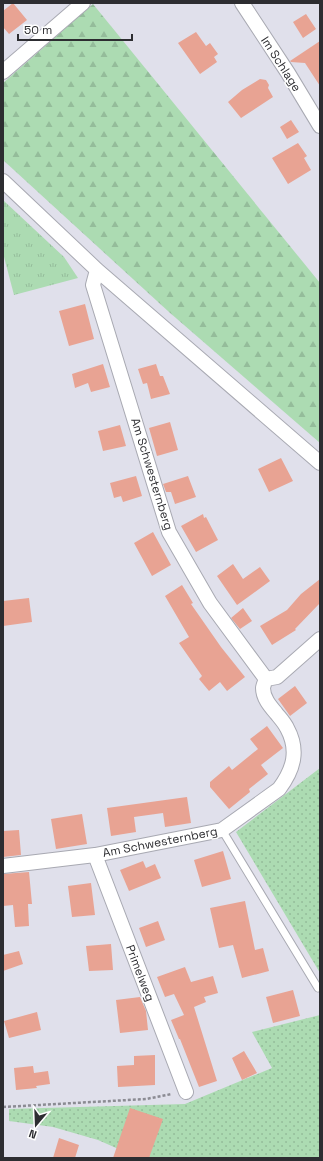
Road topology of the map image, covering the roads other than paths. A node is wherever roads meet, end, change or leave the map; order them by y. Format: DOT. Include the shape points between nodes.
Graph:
graph roads {
  1 [pos="83,3"];
  2 [pos="242,3"];
  3 [pos="3,72"];
  4 [pos="320,126"];
  5 [pos="3,181"];
  6 [pos="97,270"];
  7 [pos="320,463"];
  8 [pos="320,639"];
  9 [pos="266,679"];
  10 [pos="222,830"];
  11 [pos="94,855"];
  12 [pos="3,866"];
  13 [pos="318,988"];
  14 [pos="186,1092"];
  1 -- 3 [label="street"];
  2 -- 4 [label="street, Im Schlage"];
  5 -- 6 [label="street"];
  6 -- 7 [label="street"];
  6 -- 9 [label="street, Am Schwesternberg" via="93,285 169,532 210,603"];
  8 -- 9 [label="street" via="277,677"];
  9 -- 10 [label="street, Am Schwesternberg" via="263,689 267,702 287,727 293,742 291,768 279,788"];
  10 -- 11 [label="street, Am Schwesternberg"];
  10 -- 13 [label="lane"];
  11 -- 12 [label="street, Am Schwesternberg"];
  11 -- 14 [label="street, Primelweg"];
}
